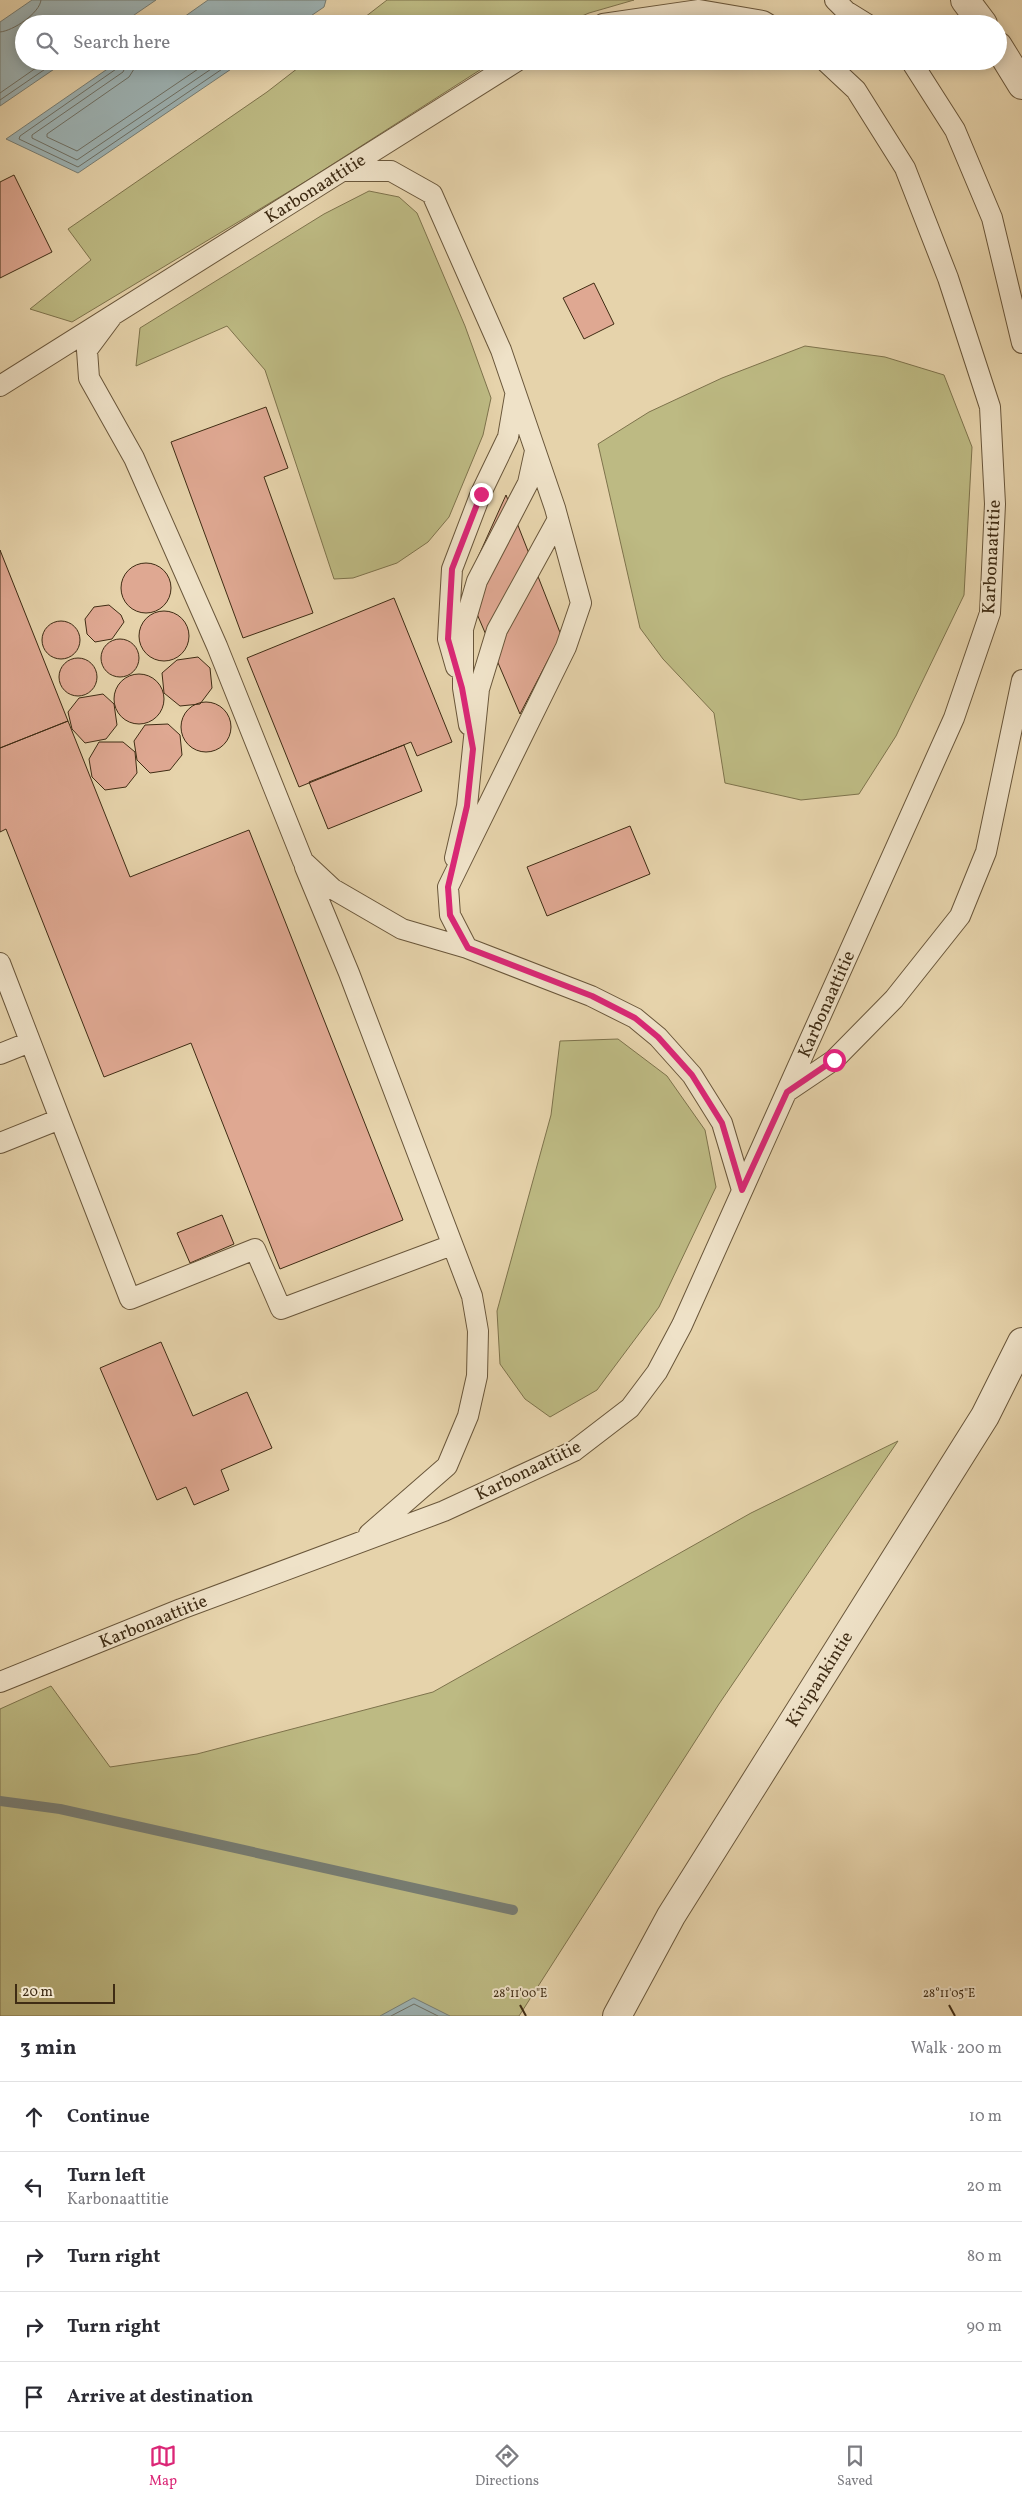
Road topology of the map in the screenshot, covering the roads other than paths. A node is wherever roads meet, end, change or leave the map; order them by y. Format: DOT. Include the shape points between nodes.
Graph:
graph roads {
  1 [pos="835,0"];
  2 [pos="965,0"];
  3 [pos="665,15"];
  4 [pos="728,15"];
  5 [pos="852,15"];
  6 [pos="976,15"];
  7 [pos="1007,61"];
  8 [pos="503,70"];
  9 [pos="834,70"];
  10 [pos="917,70"];
  11 [pos="1022,85"];
  12 [pos="342,171"];
  13 [pos="113,315"];
  14 [pos="1022,343"];
  15 [pos="0,386"];
  16 [pos="516,394"];
  17 [pos="535,451"];
  18 [pos="558,520"];
  19 [pos="1022,680"];
  20 [pos="462,688"];
  21 [pos="473,749"];
  22 [pos="303,861"];
  23 [pos="448,887"];
  24 [pos="468,948"];
  25 [pos="0,963"];
  26 [pos="30,1042"];
  27 [pos="0,1054"];
  28 [pos="787,1092"];
  29 [pos="60,1119"];
  30 [pos="0,1143"];
  31 [pos="742,1190"];
  32 [pos="452,1245"];
  33 [pos="1022,1342"];
  34 [pos="358,1543"];
  35 [pos="0,1682"];
  36 [pos="617,2016"];
  1 -- 5 [label="lane"];
  2 -- 6 [label="street"];
  3 -- 4 [label="lane" via="699,10"];
  7 -- 11 [label="street"];
  8 -- 12 [label="lane, Karbonaattitie"];
  9 -- 28 [label="lane, Karbonaattitie" via="856,90 905,168 948,278 990,407 995,504 990,613 954,718"];
  10 -- 14 [label="lane" via="955,130 992,218"];
  12 -- 13 [label="lane, Karbonaattitie"];
  12 -- 16 [label="lane" via="391,171 432,194 501,350"];
  13 -- 15 [label="lane, Karbonaattitie"];
  13 -- 22 [label="lane" via="87,350 89,378 134,458 209,628"];
  16 -- 17 [label="lane"];
  16 -- 20 [label="lane" via="508,437 481,494 452,569 448,639"];
  17 -- 18 [label="lane"];
  17 -- 20 [label="lane" via="528,483 477,581 463,629"];
  18 -- 21 [label="lane" via="497,630 479,689"];
  18 -- 23 [label="lane" via="580,603 562,656"];
  19 -- 28 [label="lane" via="986,852 960,916 894,1000 834,1060"];
  20 -- 21 [label="lane"];
  21 -- 23 [label="lane" via="467,806"];
  22 -- 24 [label="lane" via="333,889 402,929"];
  22 -- 32 [label="lane"];
  23 -- 24 [label="lane" via="450,915"];
  24 -- 31 [label="lane" via="592,996 635,1018 658,1037 692,1075 722,1123"];
  25 -- 26 [label="lane"];
  26 -- 27 [label="lane"];
  26 -- 29 [label="lane"];
  28 -- 31 [label="lane, Karbonaattitie"];
  29 -- 30 [label="lane"];
  29 -- 32 [label="lane" via="130,1299 255,1248 281,1309"];
  31 -- 34 [label="lane, Karbonaattitie" via="682,1325 657,1372 630,1408 574,1452 444,1511"];
  32 -- 34 [label="lane" via="472,1296 478,1331 477,1376 468,1416 446,1466"];
  33 -- 36 [label="street, Kivipankintie" via="985,1416 671,1916"];
  34 -- 35 [label="lane, Karbonaattitie" via="181,1609"];
}
